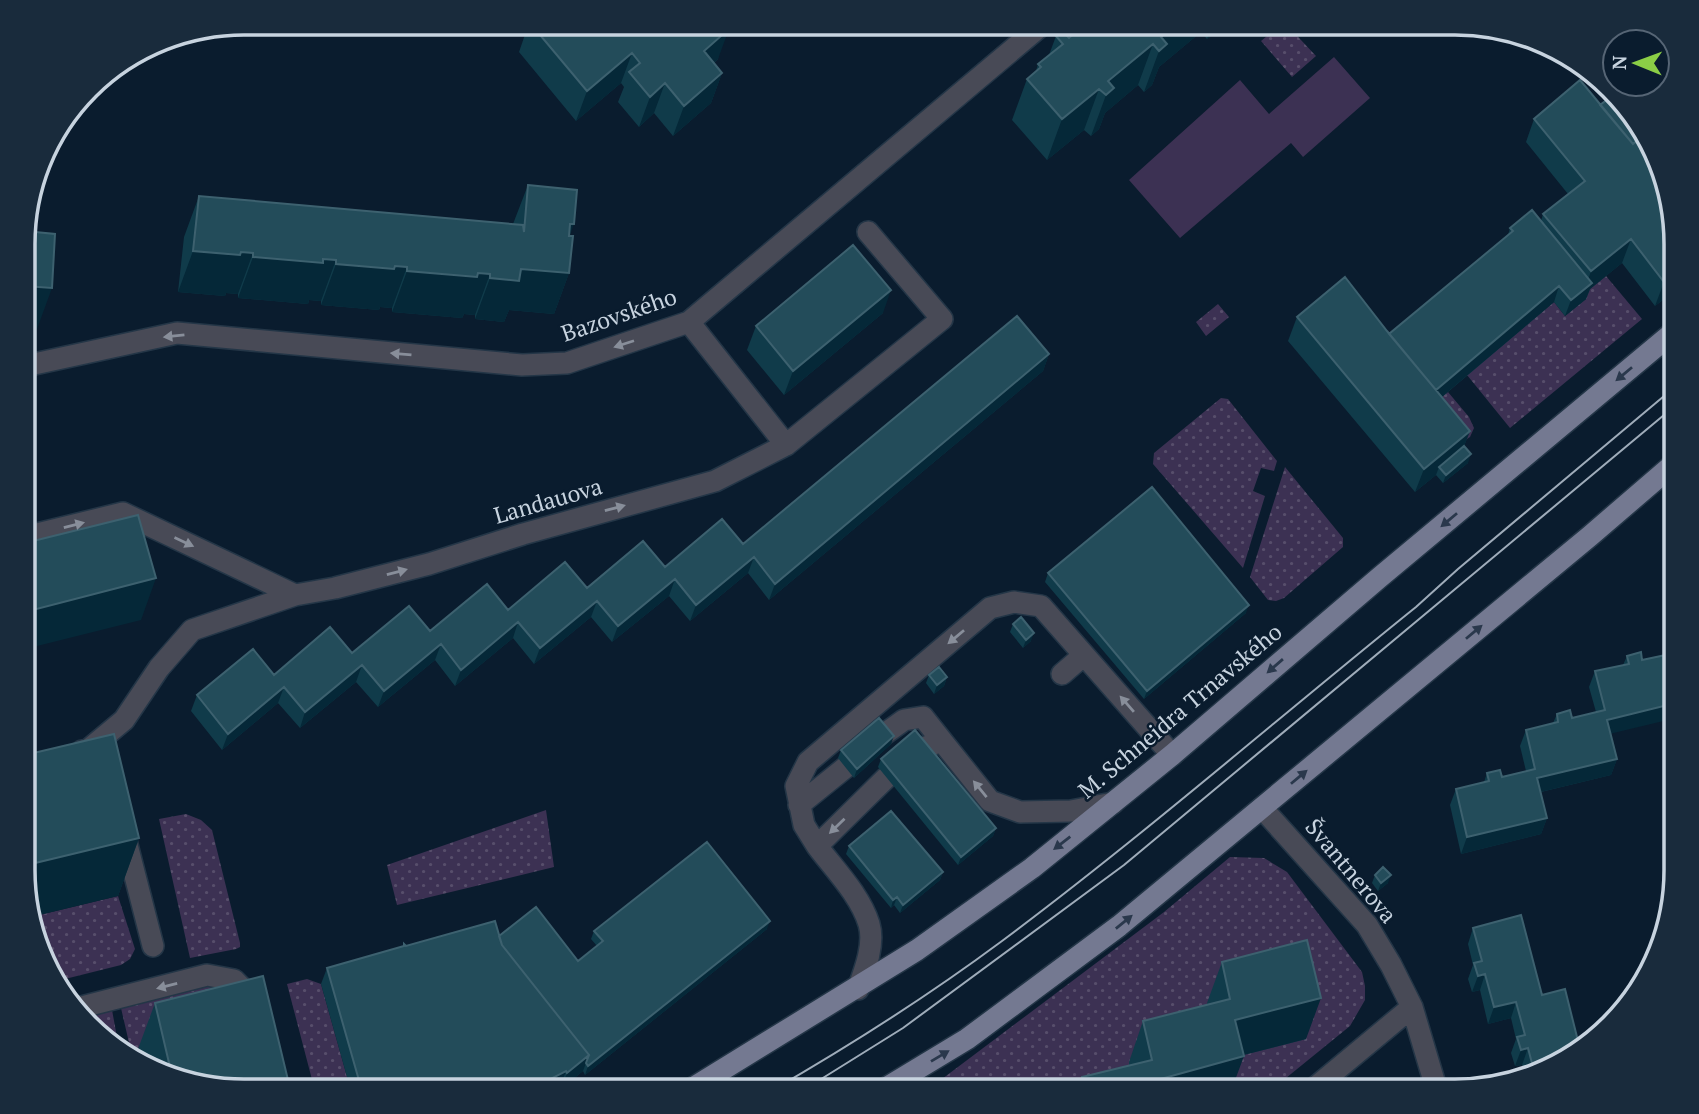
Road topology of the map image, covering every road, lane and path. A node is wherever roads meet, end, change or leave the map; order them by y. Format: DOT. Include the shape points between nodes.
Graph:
graph roads {
  1 [pos="1030,35"];
  2 [pos="868,232"];
  3 [pos="689,322"];
  4 [pos="1664,341"];
  5 [pos="35,364"];
  6 [pos="786,445"];
  7 [pos="1664,472"];
  8 [pos="35,535"];
  9 [pos="295,595"];
  10 [pos="1084,655"];
  11 [pos="1062,674"];
  12 [pos="883,734"];
  13 [pos="942,741"];
  14 [pos="920,749"];
  15 [pos="1172,755"];
  16 [pos="62,756"];
  17 [pos="846,767"];
  18 [pos="886,778"];
  19 [pos="1113,803"];
  20 [pos="799,805"];
  21 [pos="1262,808"];
  22 [pos="119,814"];
  23 [pos="817,846"];
  24 [pos="153,946"];
  25 [pos="858,989"];
  26 [pos="86,1006"];
  27 [pos="1412,1007"];
  28 [pos="261,1025"];
  29 [pos="708,1079"];
  30 [pos="901,1079"];
  31 [pos="1325,1079"];
  32 [pos="1433,1079"];
  1 -- 3 [label="street, Bazovského"];
  2 -- 6 [label="street, Landauova" via="942,319"];
  3 -- 5 [label="street, Bazovského, one-way" via="567,363 522,365 177,334"];
  3 -- 6 [label="street"];
  4 -- 15 [label="main road, M. Schneidra Trnavského, one-way"];
  9 -- 6 [label="street, Landauova, one-way" via="429,564 715,481"];
  21 -- 7 [label="main road, one-way"];
  8 -- 9 [label="street, one-way" via="122,513"];
  9 -- 16 [label="street, Landauova" via="192,630 94,757"];
  10 -- 11 [label="street"];
  15 -- 10 [label="street, one-way"];
  10 -- 20 [label="street, one-way" via="1041,606 1014,602 990,608 808,762 796,786"];
  12 -- 13 [label="street" via="904,720 923,717"];
  13 -- 14 [label="street"];
  19 -- 13 [label="street, one-way" via="1072,811 1020,812 990,802"];
  15 -- 19 [label="main road, M. Schneidra Trnavského"];
  17 -- 20 [label="street"];
  18 -- 23 [label="street, one-way"];
  19 -- 25 [label="main road, M. Schneidra Trnavského, one-way" via="1032,868"];
  20 -- 23 [label="street"];
  21 -- 27 [label="street, Švantnerova" via="1367,925"];
  30 -- 21 [label="main road, one-way" via="967,1040 1108,934"];
  22 -- 24 [label="street"];
  23 -- 25 [label="street" via="857,900 869,925 870,944"];
  25 -- 29 [label="main road, M. Schneidra Trnavského"];
  28 -- 26 [label="street, one-way" via="255,998 234,980 207,975"];
  27 -- 31 [label="street"];
  27 -- 32 [label="street, Švantnerova"];
}
